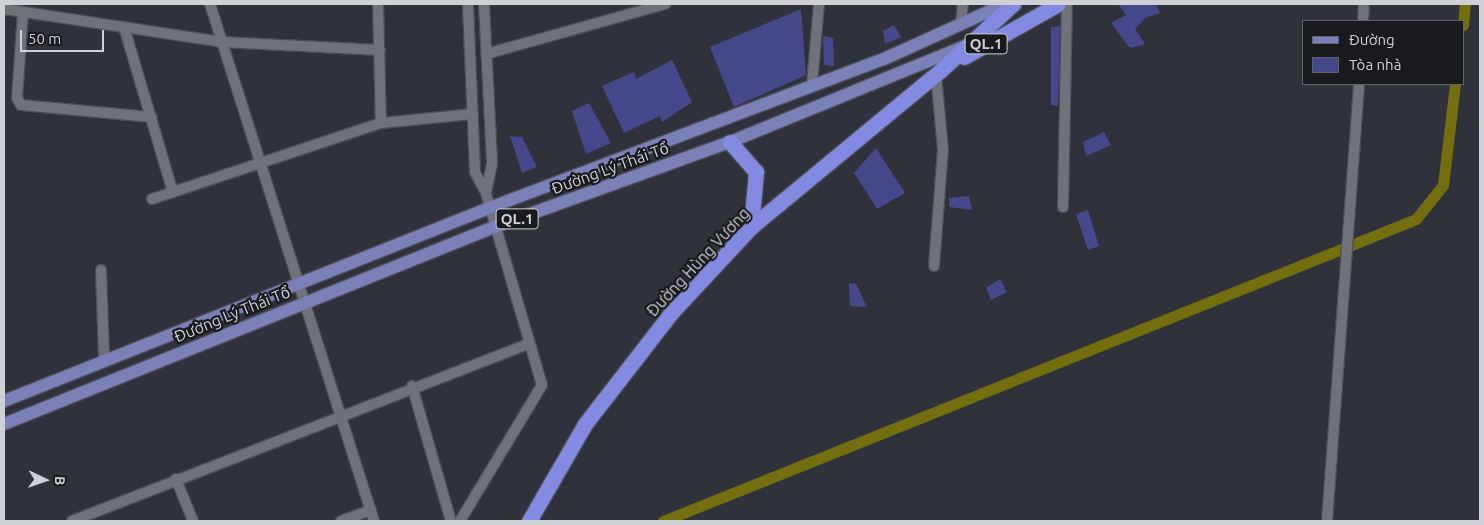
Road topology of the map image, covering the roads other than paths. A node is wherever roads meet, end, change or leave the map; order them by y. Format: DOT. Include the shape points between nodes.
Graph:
graph roads {
  1 [pos="210,4"];
  2 [pos="378,4"];
  3 [pos="468,4"];
  4 [pos="484,4"];
  5 [pos="665,4"];
  6 [pos="819,4"];
  7 [pos="963,4"];
  8 [pos="1005,4"];
  9 [pos="1013,4"];
  10 [pos="1058,4"];
  11 [pos="1067,4"];
  12 [pos="1364,4"];
  13 [pos="4,9"];
  14 [pos="23,12"];
  15 [pos="1032,18"];
  16 [pos="1363,20"];
  17 [pos="961,25"];
  18 [pos="124,27"];
  19 [pos="222,42"];
  20 [pos="969,45"];
  21 [pos="380,50"];
  22 [pos="486,54"];
  23 [pos="939,72"];
  24 [pos="812,85"];
  25 [pos="1359,85"];
  26 [pos="748,111"];
  27 [pos="473,114"];
  28 [pos="151,117"];
  29 [pos="381,123"];
  30 [pos="755,131"];
  31 [pos="730,142"];
  32 [pos="260,163"];
  33 [pos="173,192"];
  34 [pos="486,193"];
  35 [pos="152,199"];
  36 [pos="1063,207"];
  37 [pos="489,208"];
  38 [pos="494,227"];
  39 [pos="751,228"];
  40 [pos="934,266"];
  41 [pos="100,270"];
  42 [pos="297,284"];
  43 [pos="304,303"];
  44 [pos="194,324"];
  45 [pos="203,343"];
  46 [pos="530,343"];
  47 [pos="104,358"];
  48 [pos="111,380"];
  49 [pos="412,386"];
  50 [pos="4,401"];
  51 [pos="341,415"];
  52 [pos="4,424"];
  53 [pos="176,479"];
  54 [pos="370,510"];
  55 [pos="72,521"];
  56 [pos="193,521"];
  57 [pos="341,521"];
  58 [pos="374,521"];
  59 [pos="451,521"];
  60 [pos="460,521"];
  61 [pos="529,521"];
  62 [pos="1327,521"];
  1 -- 19 [label="street"];
  2 -- 21 [label="street"];
  3 -- 27 [label="street"];
  4 -- 22 [label="street"];
  5 -- 22 [label="street"];
  6 -- 24 [label="street"];
  7 -- 17 [label="street"];
  8 -- 17 [label="main road, Đường Lý Thái Tổ / QL.1"];
  9 -- 20 [label="highway, Đường Hùng Vương / QL.1"];
  10 -- 15 [label="highway, Đường Hùng Vương / QL.1"];
  11 -- 36 [label="street"];
  12 -- 16 [label="street"];
  13 -- 14 [label="street"];
  14 -- 18 [label="street"];
  14 -- 28 [label="street" via="17,98 21,105"];
  15 -- 20 [label="main road, Đường Lý Thái Tổ / QL.1"];
  15 -- 23 [label="highway, Đường Hùng Vương / QL.1"];
  17 -- 24 [label="main road, Đường Lý Thái Tổ / QL.1"];
  18 -- 19 [label="street"];
  18 -- 28 [label="street"];
  19 -- 21 [label="street"];
  19 -- 32 [label="street"];
  20 -- 23 [label="highway, Đường Hùng Vương / QL.1"];
  20 -- 30 [label="main road, Đường Lý Thái Tổ / QL.1"];
  21 -- 29 [label="street"];
  22 -- 34 [label="street" via="492,164"];
  23 -- 39 [label="highway, Đường Hùng Vương / QL.1"];
  23 -- 40 [label="street" via="943,150"];
  24 -- 26 [label="main road, Đường Lý Thái Tổ / QL.1"];
  25 -- 62 [label="street"];
  26 -- 30 [label="main road"];
  26 -- 37 [label="main road, Đường Lý Thái Tổ / QL.1"];
  27 -- 29 [label="street"];
  27 -- 34 [label="street" via="475,172"];
  28 -- 33 [label="street"];
  29 -- 32 [label="street"];
  30 -- 31 [label="main road, Đường Lý Thái Tổ / QL.1"];
  31 -- 38 [label="main road, Đường Lý Thái Tổ / QL.1"];
  31 -- 39 [label="highway" via="756,172"];
  32 -- 33 [label="street"];
  32 -- 42 [label="street"];
  33 -- 35 [label="street"];
  34 -- 37 [label="street"];
  37 -- 38 [label="street"];
  37 -- 42 [label="main road, Đường Lý Thái Tổ / QL.1"];
  38 -- 43 [label="main road, Đường Lý Thái Tổ / QL.1"];
  38 -- 46 [label="street"];
  39 -- 61 [label="highway, Đường Hùng Vương / QL.1" via="671,313 585,424"];
  41 -- 47 [label="street"];
  42 -- 43 [label="street"];
  42 -- 44 [label="main road, Đường Lý Thái Tổ / QL.1"];
  43 -- 45 [label="main road, Đường Lý Thái Tổ / QL.1"];
  43 -- 51 [label="street"];
  44 -- 45 [label="main road"];
  44 -- 47 [label="main road, Đường Lý Thái Tổ / QL.1"];
  45 -- 48 [label="main road, Đường Lý Thái Tổ / QL.1"];
  46 -- 49 [label="street"];
  46 -- 60 [label="street" via="540,374 540,395"];
  47 -- 48 [label="main road"];
  47 -- 50 [label="main road, Đường Lý Thái Tổ / QL.1"];
  48 -- 52 [label="main road, Đường Lý Thái Tổ / QL.1"];
  49 -- 51 [label="street"];
  49 -- 59 [label="street"];
  51 -- 53 [label="street"];
  51 -- 54 [label="street"];
  53 -- 55 [label="street"];
  53 -- 56 [label="street"];
  54 -- 57 [label="street"];
  54 -- 58 [label="street"];
}
